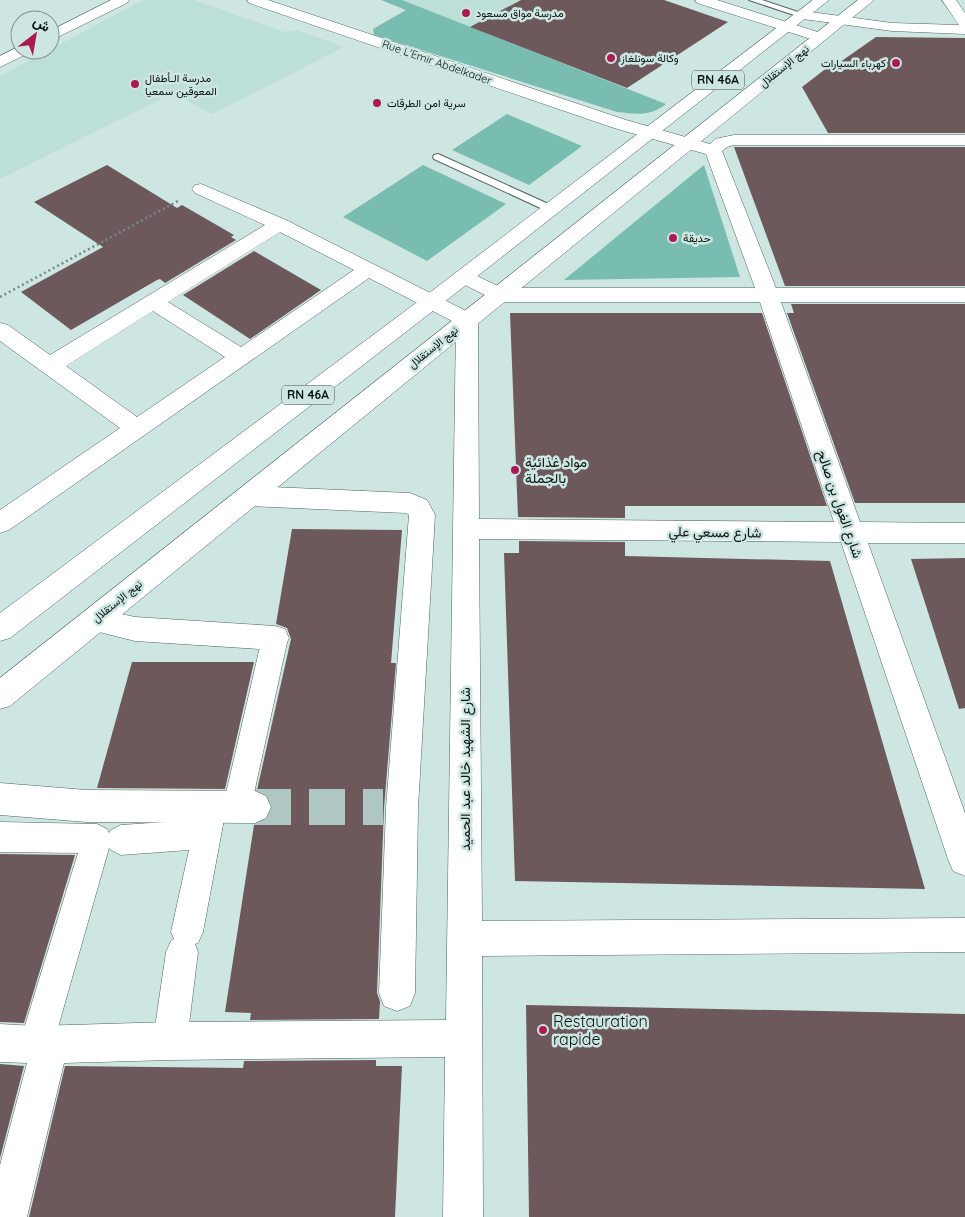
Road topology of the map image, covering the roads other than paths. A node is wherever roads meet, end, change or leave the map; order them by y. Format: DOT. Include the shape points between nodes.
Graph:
graph roads {
  1 [pos="122,0"];
  2 [pos="254,0"];
  3 [pos="702,0"];
  4 [pos="753,0"];
  5 [pos="822,0"];
  6 [pos="867,0"];
  7 [pos="949,0"];
  8 [pos="803,15"];
  9 [pos="840,21"];
  10 [pos="965,24"];
  11 [pos="787,28"];
  12 [pos="965,30"];
  13 [pos="60,32"];
  14 [pos="820,37"];
  15 [pos="649,134"];
  16 [pos="965,140"];
  17 [pos="686,144"];
  18 [pos="713,150"];
  19 [pos="438,157"];
  20 [pos="201,189"];
  21 [pos="551,209"];
  22 [pos="279,224"];
  23 [pos="368,270"];
  24 [pos="464,276"];
  25 [pos="499,294"];
  26 [pos="768,295"];
  27 [pos="965,295"];
  28 [pos="153,302"];
  29 [pos="431,302"];
  30 [pos="467,320"];
  31 [pos="0,330"];
  32 [pos="242,358"];
  33 [pos="49,366"];
  34 [pos="138,429"];
  35 [pos="248,496"];
  36 [pos="0,523"];
  37 [pos="466,529"];
  38 [pos="851,533"];
  39 [pos="965,533"];
  40 [pos="93,620"];
  41 [pos="0,629"];
  42 [pos="275,638"];
  43 [pos="0,696"];
  44 [pos="0,799"];
  45 [pos="228,814"];
  46 [pos="0,837"];
  47 [pos="121,840"];
  48 [pos="965,858"];
  49 [pos="965,934"];
  50 [pos="464,939"];
  51 [pos="397,993"];
  52 [pos="464,1038"];
  53 [pos="170,1041"];
  54 [pos="0,1043"];
  55 [pos="43,1045"];
  56 [pos="7,1217"];
  57 [pos="463,1217"];
  1 -- 13 [label="street"];
  2 -- 15 [label="street, Rue L'Emir Abdelkader"];
  3 -- 11 [label="street"];
  4 -- 8 [label="lane"];
  5 -- 8 [label="street, RN 46A"];
  6 -- 9 [label="street, نهج الإستقلال / RN 46A"];
  7 -- 10 [label="street"];
  8 -- 9 [label="street"];
  8 -- 11 [label="street, RN 46A"];
  9 -- 12 [label="street"];
  9 -- 14 [label="street, نهج الإستقلال / RN 46A"];
  11 -- 14 [label="street"];
  11 -- 15 [label="street, RN 46A"];
  14 -- 17 [label="street, نهج الإستقلال / RN 46A"];
  15 -- 17 [label="street, Rue L'Emir Abdelkader"];
  15 -- 21 [label="street, RN 46A"];
  16 -- 18 [label="street" via="734,140"];
  17 -- 18 [label="street, Rue L'Emir Abdelkader"];
  17 -- 25 [label="street, نهج الإستقلال / RN 46A"];
  18 -- 26 [label="street, شارع الغول بن صالح"];
  19 -- 21 [label="lane"];
  20 -- 22 [label="street"];
  21 -- 24 [label="street, RN 46A"];
  22 -- 23 [label="street"];
  22 -- 28 [label="street"];
  23 -- 29 [label="street"];
  23 -- 32 [label="street"];
  24 -- 25 [label="street"];
  24 -- 29 [label="street, RN 46A"];
  25 -- 26 [label="street"];
  25 -- 30 [label="street, نهج الإستقلال / RN 46A"];
  26 -- 27 [label="street"];
  26 -- 38 [label="street, شارع الغول بن صالح"];
  28 -- 32 [label="street"];
  28 -- 33 [label="street"];
  29 -- 30 [label="street"];
  29 -- 41 [label="street, RN 46A"];
  30 -- 35 [label="street, نهج الإستقلال / RN 46A"];
  30 -- 37 [label="street, شارع الشهيد خالد عبد الحميد"];
  31 -- 33 [label="street"];
  32 -- 34 [label="street"];
  33 -- 34 [label="street"];
  34 -- 36 [label="street"];
  35 -- 40 [label="street, نهج الإستقلال / RN 46A"];
  35 -- 51 [label="street" via="410,503 422,515 393,807"];
  37 -- 38 [label="street, شارع مسعي علي"];
  37 -- 50 [label="street, شارع الشهيد خالد عبد الحميد"];
  38 -- 39 [label="street, شارع مسعي علي"];
  38 -- 48 [label="street, شارع الغول بن صالح"];
  40 -- 42 [label="street" via="135,629"];
  40 -- 43 [label="street, نهج الإستقلال / RN 46A"];
  42 -- 45 [label="street"];
  44 -- 45 [label="street"];
  45 -- 47 [label="street"];
  45 -- 53 [label="street" via="185,942"];
  46 -- 55 [label="street" via="97,839"];
  49 -- 50 [label="street"];
  50 -- 52 [label="street, شارع الشهيد خالد عبد الحميد"];
  52 -- 53 [label="street"];
  52 -- 57 [label="street, شارع الشهيد خالد عبد الحميد"];
  53 -- 55 [label="street"];
  54 -- 55 [label="street"];
  55 -- 56 [label="street"];
}
